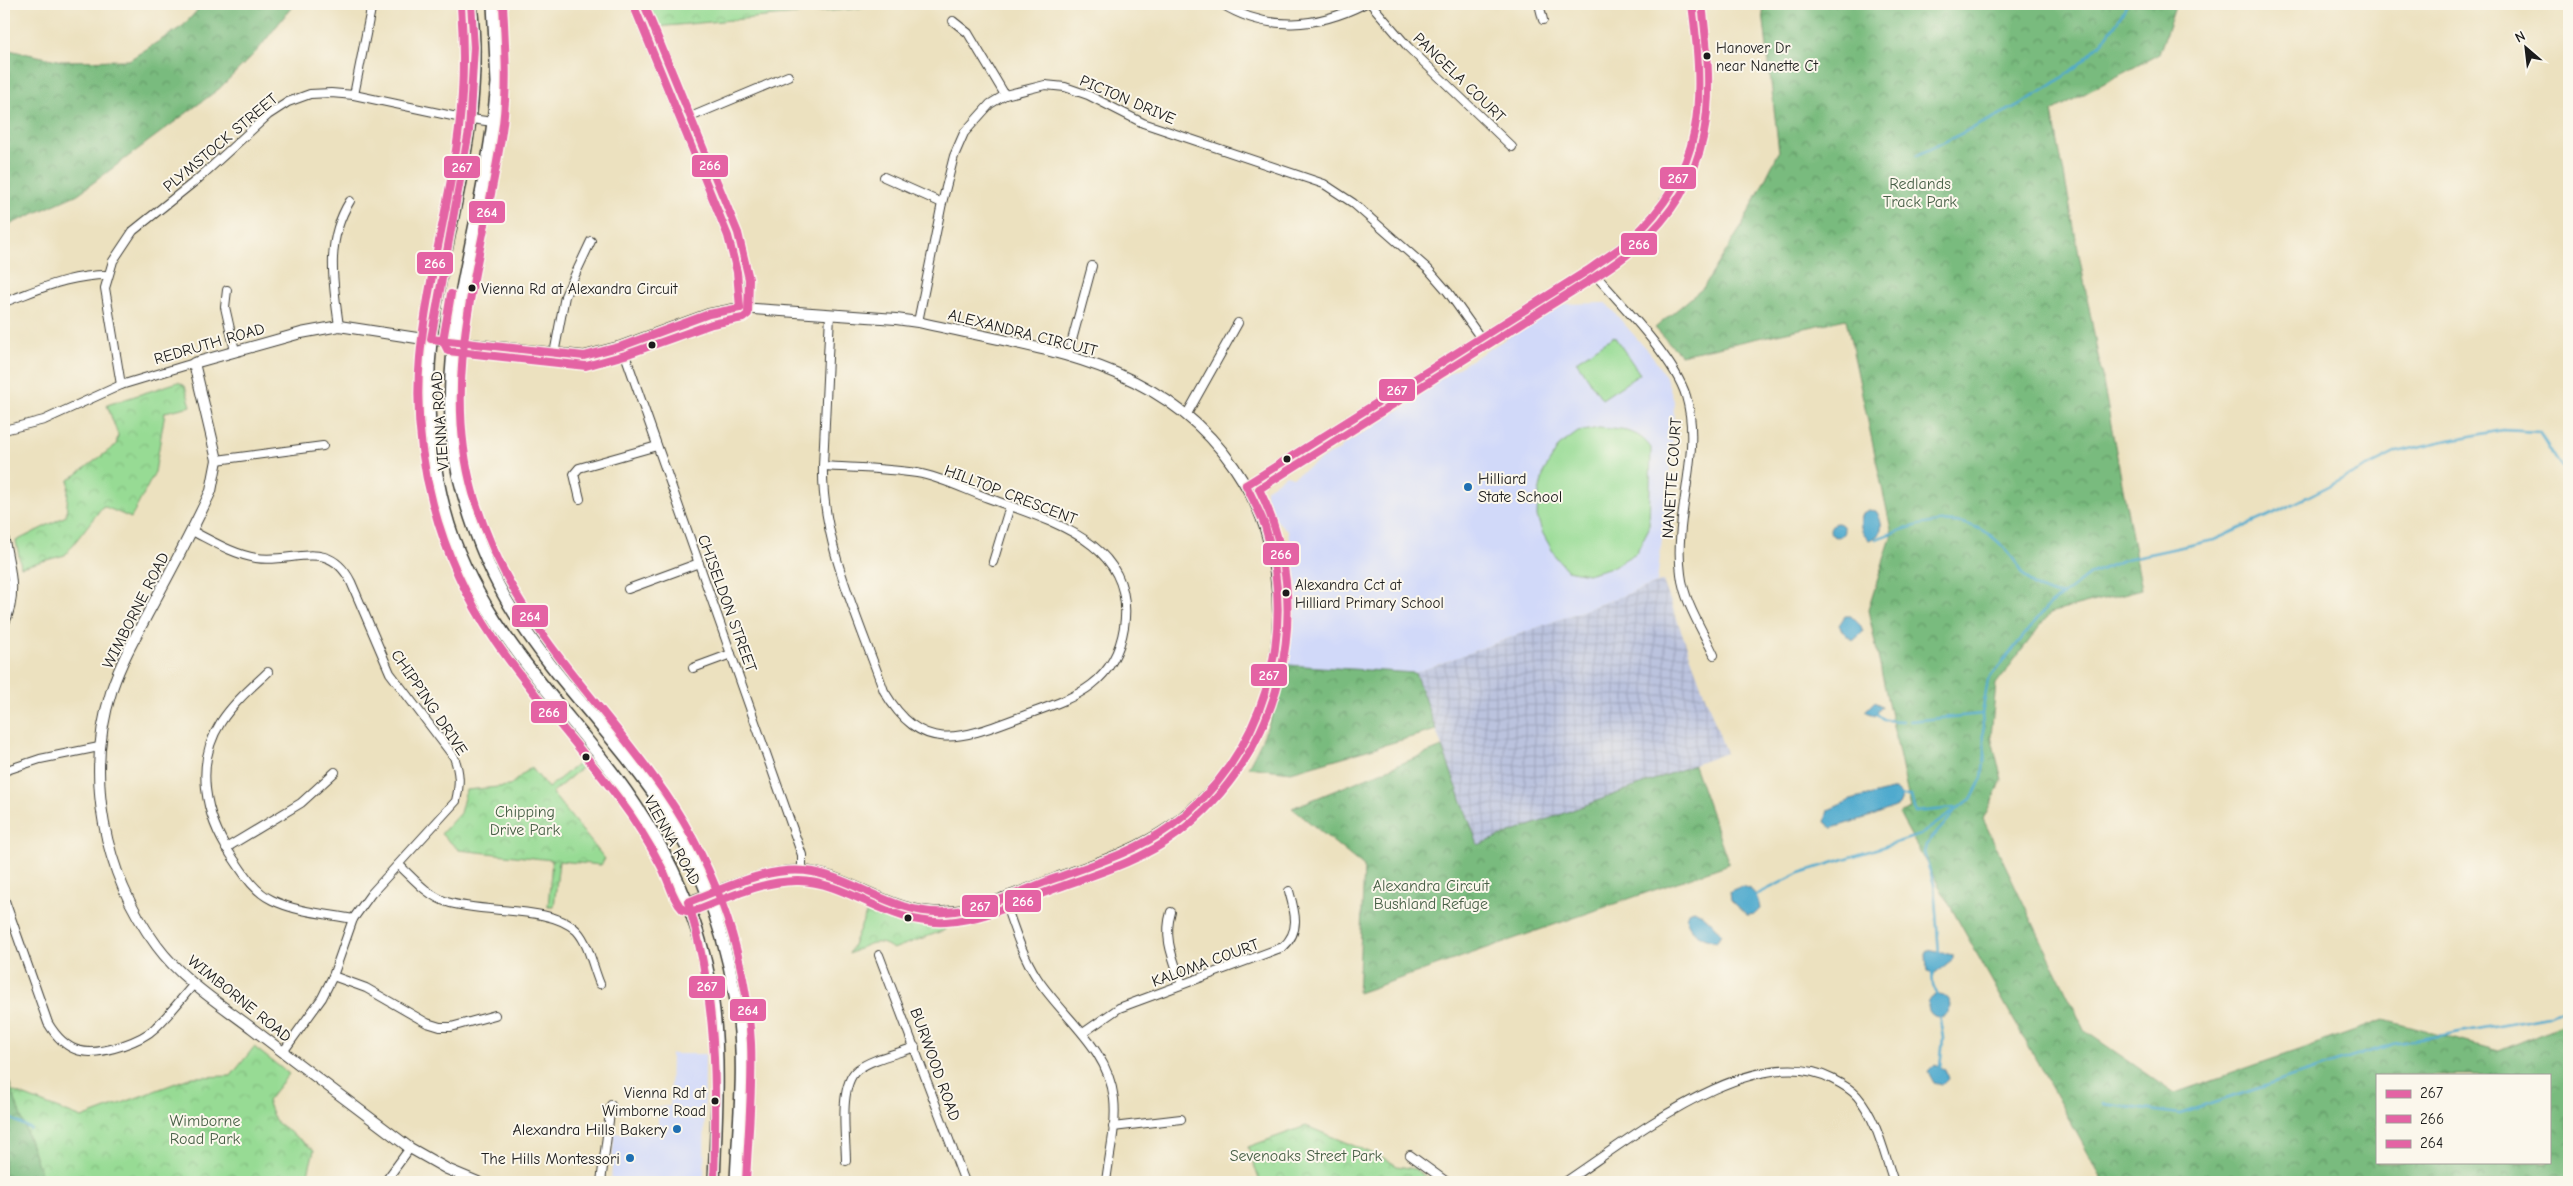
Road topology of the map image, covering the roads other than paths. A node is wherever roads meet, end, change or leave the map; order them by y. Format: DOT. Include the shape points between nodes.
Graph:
graph roads {
  1 [pos="471,4"];
  2 [pos="494,4"];
  3 [pos="633,4"];
  4 [pos="1222,4"];
  5 [pos="1364,4"];
  6 [pos="1371,4"];
  7 [pos="1539,4"];
  8 [pos="1692,4"];
  9 [pos="371,10"];
  10 [pos="1543,20"];
  11 [pos="954,21"];
  12 [pos="788,76"];
  13 [pos="354,95"];
  14 [pos="1006,95"];
  15 [pos="472,119"];
  16 [pos="493,122"];
  17 [pos="681,122"];
  18 [pos="1512,147"];
  19 [pos="884,177"];
  20 [pos="350,201"];
  21 [pos="942,203"];
  22 [pos="591,241"];
  23 [pos="1092,266"];
  24 [pos="1590,269"];
  25 [pos="108,275"];
  26 [pos="227,290"];
  27 [pos="4,302"];
  28 [pos="740,308"];
  29 [pos="830,314"];
  30 [pos="918,322"];
  31 [pos="1238,323"];
  32 [pos="339,326"];
  33 [pos="1480,338"];
  34 [pos="431,340"];
  35 [pos="453,342"];
  36 [pos="622,346"];
  37 [pos="235,351"];
  38 [pos="554,354"];
  39 [pos="1068,355"];
  40 [pos="194,363"];
  41 [pos="121,385"];
  42 [pos="1187,414"];
  43 [pos="4,430"];
  44 [pos="323,446"];
  45 [pos="657,446"];
  46 [pos="217,460"];
  47 [pos="823,466"];
  48 [pos="1246,485"];
  49 [pos="580,499"];
  50 [pos="1010,506"];
  51 [pos="192,531"];
  52 [pos="4,540"];
  53 [pos="993,562"];
  54 [pos="699,563"];
  55 [pos="628,589"];
  56 [pos="4,625"];
  57 [pos="732,654"];
  58 [pos="1714,654"];
  59 [pos="693,668"];
  60 [pos="268,672"];
  61 [pos="99,747"];
  62 [pos="4,771"];
  63 [pos="335,772"];
  64 [pos="226,848"];
  65 [pos="399,865"];
  66 [pos="802,871"];
  67 [pos="1289,891"];
  68 [pos="708,895"];
  69 [pos="1003,897"];
  70 [pos="4,898"];
  71 [pos="688,902"];
  72 [pos="1171,912"];
  73 [pos="353,920"];
  74 [pos="879,955"];
  75 [pos="333,976"];
  76 [pos="194,984"];
  77 [pos="600,984"];
  78 [pos="1182,984"];
  79 [pos="495,1015"];
  80 [pos="1083,1033"];
  81 [pos="915,1048"];
  82 [pos="283,1052"];
  83 [pos="611,1105"];
  84 [pos="1181,1119"];
  85 [pos="1113,1128"];
  86 [pos="410,1148"];
  87 [pos="1410,1155"];
  88 [pos="846,1160"];
  89 [pos="385,1182"];
  90 [pos="478,1182"];
  91 [pos="601,1182"];
  92 [pos="714,1182"];
  93 [pos="736,1182"];
  94 [pos="965,1182"];
  95 [pos="1106,1182"];
  96 [pos="1447,1182"];
  97 [pos="1565,1182"];
  98 [pos="1894,1182"];
  1 -- 15 [label="main road, VIENNA ROAD" via="476,62"];
  2 -- 16 [label="main road, VIENNA ROAD" via="497,65"];
  3 -- 17 [label="street"];
  4 -- 5 [label="street" via="1258,21 1290,25 1327,19"];
  6 -- 18 [label="street, PANGELA COURT" via="1408,47"];
  7 -- 10 [label="street"];
  8 -- 24 [label="street" via="1699,108 1685,160 1669,193 1634,237"];
  9 -- 13 [label="street"];
  11 -- 14 [label="street" via="968,33"];
  12 -- 17 [label="street"];
  13 -- 15 [label="street, PLYMSTOCK STREET"];
  13 -- 25 [label="street, PLYMSTOCK STREET" via="310,94 288,102 268,115 199,178 133,231 113,260"];
  14 -- 21 [label="street, PICTON DRIVE" via="990,104 964,133 954,156"];
  14 -- 33 [label="street, PICTON DRIVE" via="1045,85 1065,87 1143,123 1324,184 1353,203 1428,269"];
  15 -- 16 [label="street, PLYMSTOCK STREET"];
  15 -- 34 [label="main road, VIENNA ROAD"];
  16 -- 35 [label="main road, VIENNA ROAD"];
  17 -- 28 [label="street" via="737,262"];
  19 -- 21 [label="street"];
  20 -- 32 [label="street" via="340,218 334,240 333,272"];
  21 -- 30 [label="street, PICTON DRIVE"];
  22 -- 38 [label="street" via="565,296"];
  23 -- 39 [label="street"];
  24 -- 33 [label="street"];
  24 -- 58 [label="street, NANETTE COURT" via="1670,364 1685,394 1691,436 1680,550 1681,575 1689,602"];
  25 -- 27 [label="street" via="68,278"];
  25 -- 41 [label="street, PLYMSTOCK STREET" via="105,288"];
  26 -- 37 [label="street" via="225,307"];
  28 -- 29 [label="street, ALEXANDRA CIRCUIT"];
  28 -- 36 [label="street, ALEXANDRA CIRCUIT" via="709,314"];
  29 -- 30 [label="street, ALEXANDRA CIRCUIT"];
  29 -- 47 [label="street, HILLTOP CRESCENT"];
  30 -- 39 [label="street, ALEXANDRA CIRCUIT"];
  31 -- 42 [label="street"];
  32 -- 34 [label="street, REDRUTH ROAD"];
  32 -- 37 [label="street, REDRUTH ROAD" via="302,332"];
  33 -- 48 [label="street"];
  34 -- 35 [label="street, ALEXANDRA CIRCUIT"];
  34 -- 71 [label="main road, VIENNA ROAD" via="429,403 437,472 445,511 464,563 502,633 601,758 652,829"];
  35 -- 38 [label="street, ALEXANDRA CIRCUIT"];
  35 -- 68 [label="main road, VIENNA ROAD" via="450,383 453,441 465,502 484,557 517,618 646,781 668,814"];
  36 -- 38 [label="street, ALEXANDRA CIRCUIT" via="584,356"];
  36 -- 45 [label="street, CHISELDON STREET"];
  37 -- 40 [label="street, REDRUTH ROAD"];
  39 -- 42 [label="street, ALEXANDRA CIRCUIT" via="1119,372"];
  40 -- 41 [label="street, REDRUTH ROAD"];
  40 -- 46 [label="street, WIMBORNE ROAD"];
  41 -- 43 [label="street, REDRUTH ROAD" via="44,420"];
  42 -- 48 [label="street, ALEXANDRA CIRCUIT" via="1220,448"];
  44 -- 46 [label="street"];
  45 -- 49 [label="street" via="579,468 574,474"];
  45 -- 54 [label="street, CHISELDON STREET"];
  46 -- 51 [label="street, WIMBORNE ROAD" via="211,491"];
  47 -- 50 [label="street, HILLTOP CRESCENT" via="919,474"];
  47 -- 50 [label="street, HILLTOP CRESCENT" via="822,484 834,549 884,691 904,719 938,736 955,738 976,733 1073,698 1104,674 1121,648 1126,612 1124,590 1114,567 1100,550 1072,530"];
  48 -- 69 [label="street, ALEXANDRA CIRCUIT" via="1266,532 1279,608 1274,668 1260,712 1248,736 1219,781 1171,825 1119,854"];
  50 -- 53 [label="street"];
  51 -- 61 [label="street, WIMBORNE ROAD" via="124,660 112,690"];
  51 -- 65 [label="street, CHIPPING DRIVE" via="240,554 272,559 318,554 335,560 346,572 390,672 450,751 459,770 456,801"];
  52 -- 56 [label="street" via="14,586"];
  54 -- 55 [label="street"];
  54 -- 57 [label="street, CHISELDON STREET"];
  57 -- 59 [label="street"];
  57 -- 66 [label="street, CHISELDON STREET" via="802,855"];
  60 -- 64 [label="street" via="220,723 206,765 204,788 208,808"];
  61 -- 62 [label="street" via="40,759"];
  61 -- 76 [label="street, WIMBORNE ROAD" via="100,803 116,872 157,947"];
  63 -- 64 [label="street" via="301,804"];
  64 -- 73 [label="street" via="255,888 270,899 290,907"];
  65 -- 73 [label="street, CHIPPING DRIVE" via="371,894"];
  65 -- 77 [label="street" via="428,892 447,902 550,917 568,924 583,941"];
  66 -- 68 [label="street, ALEXANDRA CIRCUIT" via="770,874"];
  66 -- 69 [label="street, ALEXANDRA CIRCUIT" via="829,877 913,910 952,912"];
  67 -- 78 [label="street, KALOMA COURT" via="1296,920 1290,941 1271,953"];
  68 -- 71 [label="street, ALEXANDRA CIRCUIT"];
  68 -- 93 [label="main road, VIENNA ROAD" via="739,1021 741,1059"];
  69 -- 80 [label="street" via="1029,966"];
  70 -- 76 [label="street" via="48,1023 56,1036 72,1049 94,1053 143,1037"];
  71 -- 92 [label="main road, VIENNA ROAD" via="714,1010 717,1053"];
  72 -- 78 [label="street" via="1166,926 1167,942"];
  73 -- 75 [label="street, CHIPPING DRIVE"];
  74 -- 81 [label="street, BURWOOD ROAD"];
  75 -- 79 [label="street" via="366,988 427,1023 440,1027"];
  75 -- 82 [label="street, CHIPPING DRIVE" via="322,998"];
  76 -- 82 [label="street, WIMBORNE ROAD"];
  78 -- 80 [label="street, KALOMA COURT" via="1119,1008"];
  80 -- 85 [label="street" via="1109,1077 1114,1099"];
  81 -- 88 [label="street" via="869,1063 850,1079 845,1094"];
  81 -- 94 [label="street, BURWOOD ROAD"];
  82 -- 86 [label="street, WIMBORNE ROAD"];
  83 -- 91 [label="street"];
  84 -- 85 [label="street"];
  85 -- 95 [label="street"];
  86 -- 89 [label="street"];
  86 -- 90 [label="street, WIMBORNE ROAD"];
  87 -- 96 [label="street"];
  97 -- 98 [label="street" via="1679,1106 1747,1077 1799,1068 1819,1072 1857,1095 1875,1128"];
}
